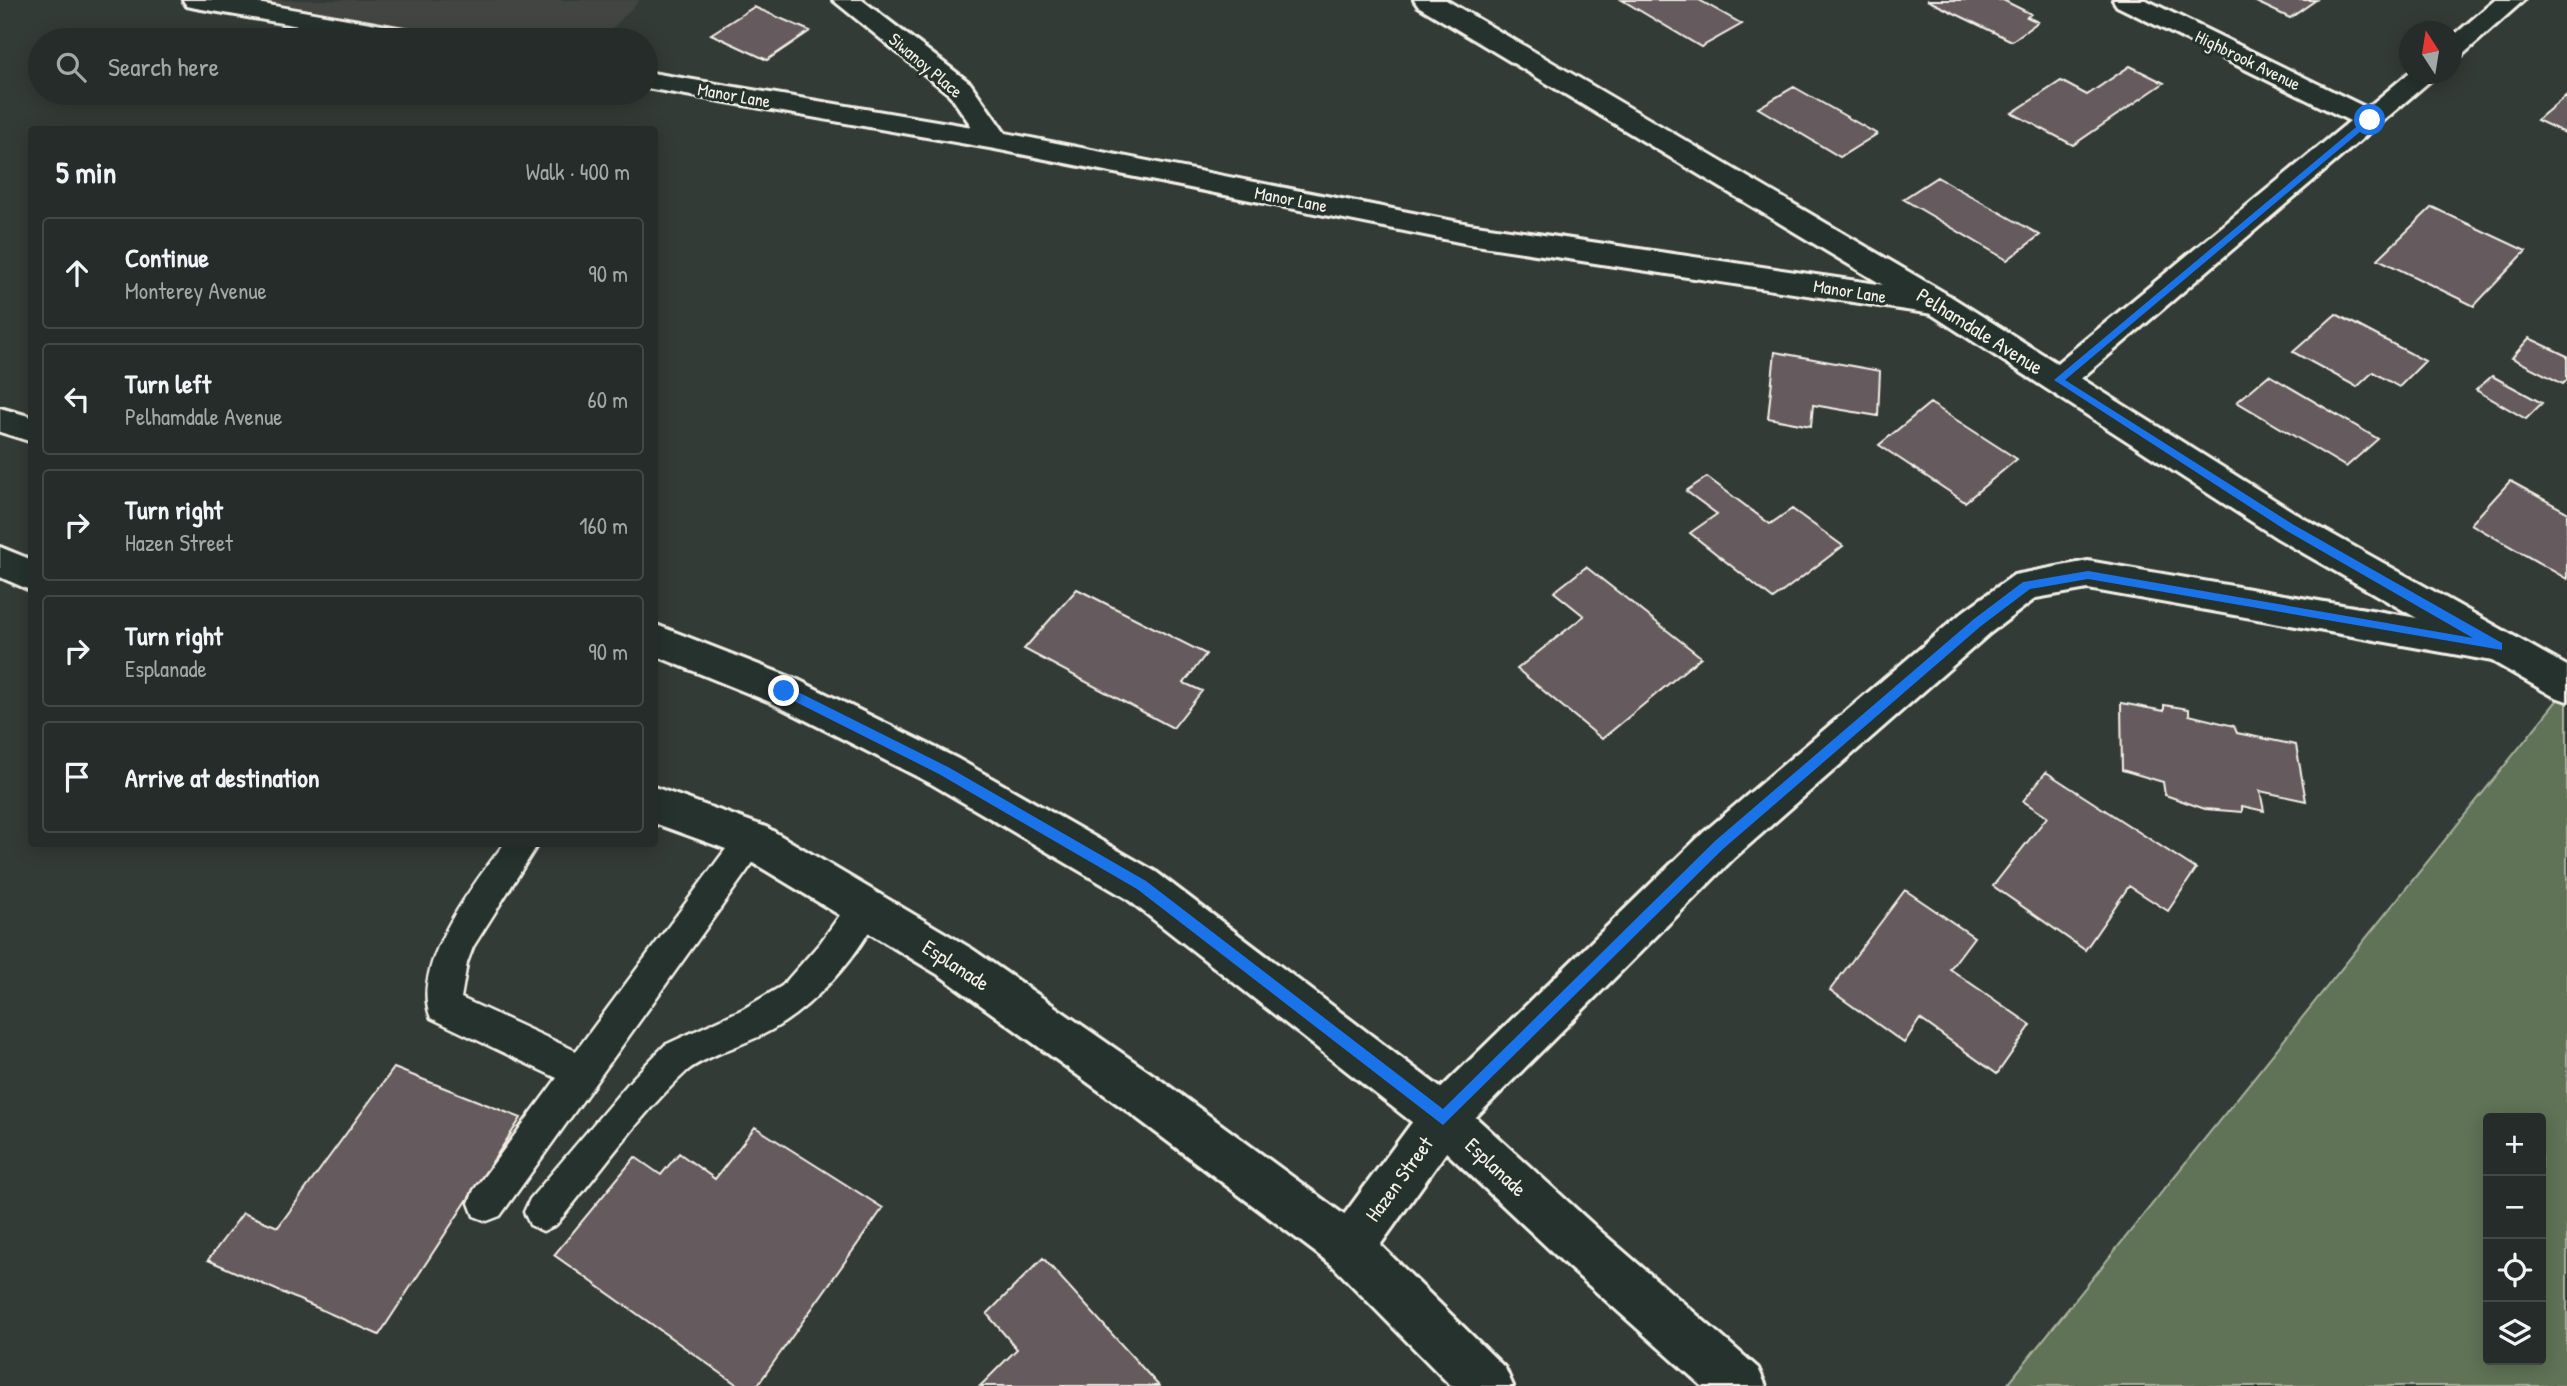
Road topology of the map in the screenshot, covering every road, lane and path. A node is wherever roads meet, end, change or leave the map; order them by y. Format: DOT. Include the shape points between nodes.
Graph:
graph roads {
  1 [pos="196,0"];
  2 [pos="846,0"];
  3 [pos="1427,0"];
  4 [pos="2126,0"];
  5 [pos="2511,0"];
  6 [pos="354,28"];
  7 [pos="2462,42"];
  8 [pos="658,82"];
  9 [pos="2412,84"];
  10 [pos="2370,120"];
  11 [pos="995,140"];
  12 [pos="1938,304"];
  13 [pos="2059,380"];
  14 [pos="0,420"];
  15 [pos="28,429"];
  16 [pos="0,561"];
  17 [pos="28,575"];
  18 [pos="658,641"];
  19 [pos="2498,647"];
  20 [pos="2567,685"];
  21 [pos="658,806"];
  22 [pos="751,840"];
  23 [pos="520,847"];
  24 [pos="865,908"];
  25 [pos="583,1072"];
  26 [pos="1443,1118"];
  27 [pos="487,1203"];
  28 [pos="543,1212"];
  29 [pos="1349,1248"];
  30 [pos="1487,1386"];
  31 [pos="1740,1386"];
  1 -- 6 [label="street"];
  2 -- 11 [label="street, Siwanoy Place" via="960,89"];
  3 -- 12 [label="street, Pelhamdale Avenue"];
  4 -- 10 [label="street, Highbrook Avenue"];
  5 -- 7 [label="street"];
  8 -- 11 [label="street, Manor Lane"];
  9 -- 10 [label="street"];
  10 -- 13 [label="street"];
  11 -- 12 [label="street, Manor Lane" via="1469,234"];
  12 -- 13 [label="street, Pelhamdale Avenue"];
  13 -- 19 [label="street, Pelhamdale Avenue" via="2290,528"];
  14 -- 15 [label="street"];
  16 -- 17 [label="street"];
  18 -- 26 [label="street, Esplanade" via="784,691 919,758 1141,885"];
  19 -- 20 [label="street, Pelhamdale Avenue"];
  19 -- 26 [label="street, Hazen Street" via="2088,575 2027,585 1719,845"];
  21 -- 22 [label="street, Esplanade"];
  22 -- 24 [label="street, Esplanade"];
  22 -- 25 [label="lane"];
  23 -- 25 [label="lane" via="451,956 443,1007"];
  24 -- 28 [label="lane" via="794,997 755,1021 677,1057"];
  24 -- 29 [label="street, Esplanade" via="957,963"];
  25 -- 27 [label="lane"];
  26 -- 29 [label="street, Hazen Street"];
  26 -- 31 [label="street, Esplanade"];
  29 -- 30 [label="street, Esplanade"];
}
